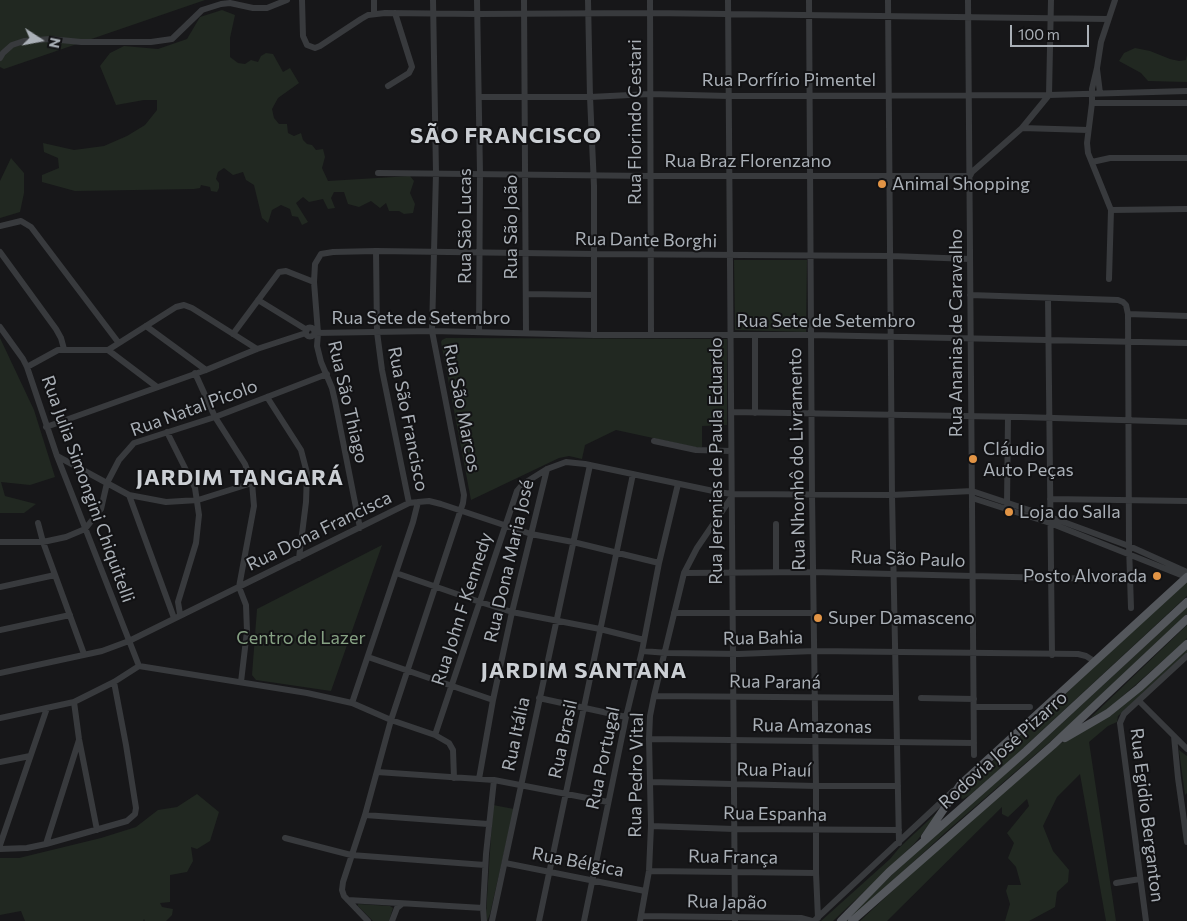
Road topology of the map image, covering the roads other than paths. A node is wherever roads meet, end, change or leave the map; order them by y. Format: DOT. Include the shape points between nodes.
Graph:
graph roads {
  1 [pos="287,0"];
  2 [pos="302,0"];
  3 [pos="374,0"];
  4 [pos="433,0"];
  5 [pos="477,0"];
  6 [pos="524,0"];
  7 [pos="588,0"];
  8 [pos="650,0"];
  9 [pos="728,0"];
  10 [pos="809,0"];
  11 [pos="888,0"];
  12 [pos="968,0"];
  13 [pos="1052,0"];
  14 [pos="1115,0"];
  15 [pos="395,13"];
  16 [pos="650,13"];
  17 [pos="374,14"];
  18 [pos="434,14"];
  19 [pos="478,14"];
  20 [pos="524,14"];
  21 [pos="588,14"];
  22 [pos="728,14"];
  23 [pos="888,15"];
  24 [pos="809,16"];
  25 [pos="968,17"];
  26 [pos="1051,18"];
  27 [pos="1108,19"];
  28 [pos="0,58"];
  29 [pos="1097,68"];
  30 [pos="388,86"];
  31 [pos="1187,91"];
  32 [pos="1100,93"];
  33 [pos="650,94"];
  34 [pos="969,94"];
  35 [pos="1092,94"];
  36 [pos="809,95"];
  37 [pos="1049,95"];
  38 [pos="728,96"];
  39 [pos="890,96"];
  40 [pos="479,97"];
  41 [pos="525,97"];
  42 [pos="590,97"];
  43 [pos="1092,103"];
  44 [pos="1187,103"];
  45 [pos="1022,128"];
  46 [pos="1088,130"];
  47 [pos="1187,158"];
  48 [pos="1092,162"];
  49 [pos="378,173"];
  50 [pos="436,173"];
  51 [pos="480,173"];
  52 [pos="525,174"];
  53 [pos="890,175"];
  54 [pos="594,176"];
  55 [pos="650,176"];
  56 [pos="729,176"];
  57 [pos="810,176"];
  58 [pos="970,176"];
  59 [pos="1187,209"];
  60 [pos="1110,210"];
  61 [pos="0,226"];
  62 [pos="376,251"];
  63 [pos="0,252"];
  64 [pos="434,252"];
  65 [pos="480,253"];
  66 [pos="525,253"];
  67 [pos="321,254"];
  68 [pos="595,254"];
  69 [pos="650,254"];
  70 [pos="730,255"];
  71 [pos="810,255"];
  72 [pos="891,256"];
  73 [pos="970,259"];
  74 [pos="1109,279"];
  75 [pos="314,282"];
  76 [pos="526,294"];
  77 [pos="594,295"];
  78 [pos="970,295"];
  79 [pos="1048,298"];
  80 [pos="258,300"];
  81 [pos="1128,314"];
  82 [pos="1187,316"];
  83 [pos="146,326"];
  84 [pos="0,327"];
  85 [pos="432,331"];
  86 [pos="306,332"];
  87 [pos="376,332"];
  88 [pos="479,332"];
  89 [pos="316,333"];
  90 [pos="526,333"];
  91 [pos="234,334"];
  92 [pos="594,335"];
  93 [pos="651,335"];
  94 [pos="811,335"];
  95 [pos="730,336"];
  96 [pos="755,336"];
  97 [pos="891,336"];
  98 [pos="971,337"];
  99 [pos="1049,340"];
  100 [pos="118,342"];
  101 [pos="1128,342"];
  102 [pos="1187,343"];
  103 [pos="64,349"];
  104 [pos="257,349"];
  105 [pos="108,350"];
  106 [pos="27,367"];
  107 [pos="206,370"];
  108 [pos="195,373"];
  109 [pos="327,374"];
  110 [pos="156,387"];
  111 [pos="267,397"];
  112 [pos="731,412"];
  113 [pos="755,412"];
  114 [pos="812,413"];
  115 [pos="892,414"];
  116 [pos="971,416"];
  117 [pos="215,417"];
  118 [pos="1008,417"];
  119 [pos="1049,418"];
  120 [pos="1129,421"];
  121 [pos="1187,422"];
  122 [pos="46,427"];
  123 [pos="166,432"];
  124 [pos="654,441"];
  125 [pos="731,451"];
  126 [pos="56,456"];
  127 [pos="590,465"];
  128 [pos="547,469"];
  129 [pos="633,474"];
  130 [pos="107,483"];
  131 [pos="252,483"];
  132 [pos="678,484"];
  133 [pos="812,494"];
  134 [pos="129,495"];
  135 [pos="892,495"];
  136 [pos="972,495"];
  137 [pos="732,496"];
  138 [pos="1050,499"];
  139 [pos="198,500"];
  140 [pos="1129,501"];
  141 [pos="418,502"];
  142 [pos="1187,502"];
  143 [pos="409,504"];
  144 [pos="1007,506"];
  145 [pos="461,511"];
  146 [pos="1050,520"];
  147 [pos="38,523"];
  148 [pos="776,524"];
  149 [pos="506,526"];
  150 [pos="360,528"];
  151 [pos="86,529"];
  152 [pos="531,534"];
  153 [pos="0,542"];
  154 [pos="43,542"];
  155 [pos="573,542"];
  156 [pos="1129,550"];
  157 [pos="617,552"];
  158 [pos="299,558"];
  159 [pos="659,563"];
  160 [pos="776,571"];
  161 [pos="396,572"];
  162 [pos="813,572"];
  163 [pos="684,573"];
  164 [pos="732,573"];
  165 [pos="894,574"];
  166 [pos="55,575"];
  167 [pos="1184,575"];
  168 [pos="973,576"];
  169 [pos="1052,578"];
  170 [pos="1130,578"];
  171 [pos="435,586"];
  172 [pos="0,587"];
  173 [pos="239,587"];
  174 [pos="480,602"];
  175 [pos="1187,602"];
  176 [pos="1131,608"];
  177 [pos="512,612"];
  178 [pos="733,612"];
  179 [pos="674,613"];
  180 [pos="814,613"];
  181 [pos="70,616"];
  182 [pos="177,616"];
  183 [pos="1187,619"];
  184 [pos="556,620"];
  185 [pos="600,629"];
  186 [pos="0,630"];
  187 [pos="644,640"];
  188 [pos="129,641"];
  189 [pos="1187,644"];
  190 [pos="642,651"];
  191 [pos="814,651"];
  192 [pos="664,653"];
  193 [pos="895,653"];
  194 [pos="84,654"];
  195 [pos="733,654"];
  196 [pos="973,654"];
  197 [pos="1052,655"];
  198 [pos="368,656"];
  199 [pos="1187,656"];
  200 [pos="1094,661"];
  201 [pos="138,666"];
  202 [pos="408,671"];
  203 [pos="0,673"];
  204 [pos="114,682"];
  205 [pos="241,682"];
  206 [pos="453,686"];
  207 [pos="654,696"];
  208 [pos="733,696"];
  209 [pos="815,697"];
  210 [pos="539,698"];
  211 [pos="896,698"];
  212 [pos="921,698"];
  213 [pos="974,699"];
  214 [pos="493,700"];
  215 [pos="1139,701"];
  216 [pos="74,702"];
  217 [pos="352,703"];
  218 [pos="585,707"];
  219 [pos="974,707"];
  220 [pos="1030,707"];
  221 [pos="47,708"];
  222 [pos="626,717"];
  223 [pos="0,718"];
  224 [pos="391,720"];
  225 [pos="435,735"];
  226 [pos="1174,736"];
  227 [pos="79,739"];
  228 [pos="649,739"];
  229 [pos="734,740"];
  230 [pos="816,741"];
  231 [pos="897,742"];
  232 [pos="974,743"];
  233 [pos="1053,746"];
  234 [pos="1187,749"];
  235 [pos="974,755"];
  236 [pos="30,756"];
  237 [pos="0,762"];
  238 [pos="377,772"];
  239 [pos="454,778"];
  240 [pos="479,779"];
  241 [pos="494,780"];
  242 [pos="650,782"];
  243 [pos="521,784"];
  244 [pos="734,784"];
  245 [pos="960,785"];
  246 [pos="816,786"];
  247 [pos="898,786"];
  248 [pos="566,794"];
  249 [pos="1187,798"];
  250 [pos="608,802"];
  251 [pos="1181,803"];
  252 [pos="364,815"];
  253 [pos="488,824"];
  254 [pos="651,826"];
  255 [pos="734,829"];
  256 [pos="816,829"];
  257 [pos="97,830"];
  258 [pos="899,830"];
  259 [pos="285,838"];
  260 [pos="1187,842"];
  261 [pos="899,843"];
  262 [pos="46,844"];
  263 [pos="0,845"];
  264 [pos="918,847"];
  265 [pos="0,849"];
  266 [pos="351,855"];
  267 [pos="504,863"];
  268 [pos="485,865"];
  269 [pos="549,871"];
  270 [pos="649,871"];
  271 [pos="735,873"];
  272 [pos="816,874"];
  273 [pos="1140,879"];
  274 [pos="593,880"];
  275 [pos="1116,883"];
  276 [pos="645,891"];
  277 [pos="348,900"];
  278 [pos="402,904"];
  279 [pos="483,908"];
  280 [pos="640,918"];
  281 [pos="735,919"];
  282 [pos="815,920"];
  283 [pos="368,921"];
  284 [pos="392,921"];
  285 [pos="484,921"];
  286 [pos="492,921"];
  287 [pos="539,921"];
  288 [pos="584,921"];
  289 [pos="841,921"];
  290 [pos="852,921"];
  291 [pos="1146,921"];
  1 -- 28 [label="street" via="267,8 221,4 202,10 172,39 151,42 24,41 12,45"];
  2 -- 17 [label="street" via="302,30 305,42 314,48"];
  3 -- 17 [label="street"];
  4 -- 18 [label="street, Rua São Marcos"];
  5 -- 19 [label="street, Rua São Lucas"];
  6 -- 20 [label="street, Rua São João"];
  7 -- 21 [label="street"];
  8 -- 16 [label="street, Rua Florindo Cestari"];
  9 -- 22 [label="street, Rua Jeremias de Paula Eduardo"];
  10 -- 24 [label="street, Rua Nhonhô do Livramento"];
  11 -- 23 [label="street"];
  12 -- 25 [label="street, Rua Ananias de Caravalho"];
  13 -- 26 [label="street"];
  14 -- 27 [label="street"];
  15 -- 17 [label="street"];
  15 -- 18 [label="street"];
  15 -- 30 [label="street" via="412,67 410,73"];
  16 -- 21 [label="street"];
  16 -- 22 [label="street"];
  16 -- 33 [label="street, Rua Florindo Cestari"];
  18 -- 19 [label="street"];
  18 -- 50 [label="street, Rua São Marcos"];
  19 -- 20 [label="street"];
  19 -- 40 [label="street, Rua São Lucas"];
  20 -- 21 [label="street"];
  20 -- 41 [label="street, Rua São João"];
  21 -- 42 [label="street"];
  22 -- 24 [label="street"];
  22 -- 38 [label="street, Rua Jeremias de Paula Eduardo"];
  23 -- 24 [label="street"];
  23 -- 25 [label="street"];
  23 -- 39 [label="street"];
  24 -- 36 [label="street, Rua Nhonhô do Livramento"];
  25 -- 26 [label="street"];
  25 -- 34 [label="street, Rua Ananias de Caravalho"];
  26 -- 27 [label="street"];
  26 -- 37 [label="street"];
  27 -- 29 [label="street"];
  29 -- 32 [label="street"];
  29 -- 35 [label="street"];
  31 -- 32 [label="street, Rua Porfírio Pimentel"];
  32 -- 35 [label="street, Rua Porfírio Pimentel"];
  33 -- 38 [label="street, Rua Porfírio Pimentel"];
  33 -- 42 [label="street, Rua Porfírio Pimentel"];
  33 -- 55 [label="street, Rua Florindo Cestari"];
  34 -- 37 [label="street, Rua Porfírio Pimentel"];
  34 -- 39 [label="street, Rua Porfírio Pimentel"];
  34 -- 58 [label="street, Rua Ananias de Caravalho"];
  35 -- 37 [label="street, Rua Porfírio Pimentel"];
  35 -- 43 [label="street"];
  36 -- 38 [label="street, Rua Porfírio Pimentel"];
  36 -- 39 [label="street, Rua Porfírio Pimentel"];
  36 -- 57 [label="street, Rua Nhonhô do Livramento"];
  37 -- 45 [label="street"];
  38 -- 56 [label="street, Rua Jeremias de Paula Eduardo"];
  39 -- 53 [label="street"];
  40 -- 41 [label="street, Rua Porfírio Pimentel"];
  40 -- 51 [label="street, Rua São Lucas"];
  41 -- 42 [label="street, Rua Porfírio Pimentel"];
  41 -- 52 [label="street, Rua São João"];
  42 -- 54 [label="street"];
  43 -- 44 [label="street"];
  43 -- 46 [label="street"];
  45 -- 46 [label="street"];
  45 -- 58 [label="street"];
  46 -- 48 [label="street" via="1087,148"];
  47 -- 48 [label="street" via="1110,158"];
  48 -- 60 [label="street"];
  49 -- 50 [label="street, Rua Braz Florenzano"];
  50 -- 51 [label="street, Rua Braz Florenzano"];
  50 -- 64 [label="street, Rua São Marcos"];
  51 -- 52 [label="street, Rua Braz Florenzano"];
  51 -- 65 [label="street, Rua São Lucas"];
  52 -- 54 [label="street, Rua Braz Florenzano"];
  52 -- 66 [label="street, Rua São João"];
  53 -- 57 [label="street, Rua Braz Florenzano"];
  53 -- 58 [label="street, Rua Braz Florenzano"];
  53 -- 72 [label="street"];
  54 -- 55 [label="street, Rua Braz Florenzano"];
  54 -- 68 [label="street"];
  55 -- 56 [label="street, Rua Braz Florenzano"];
  55 -- 69 [label="street, Rua Florindo Cestari"];
  56 -- 57 [label="street, Rua Braz Florenzano"];
  56 -- 70 [label="street, Rua Jeremias de Paula Eduardo"];
  57 -- 71 [label="street, Rua Nhonhô do Livramento"];
  58 -- 73 [label="street, Rua Ananias de Caravalho"];
  59 -- 60 [label="street"];
  60 -- 74 [label="street"];
  61 -- 100 [label="street" via="15,221 31,227"];
  62 -- 64 [label="street, Rua Dante Borghi"];
  62 -- 67 [label="street, Rua Dante Borghi"];
  62 -- 87 [label="street, Rua São Francisco"];
  63 -- 103 [label="street" via="56,329"];
  64 -- 65 [label="street, Rua Dante Borghi"];
  64 -- 85 [label="street, Rua São Marcos"];
  65 -- 66 [label="street, Rua Dante Borghi"];
  65 -- 88 [label="street, Rua São Lucas"];
  66 -- 68 [label="street, Rua Dante Borghi"];
  66 -- 76 [label="street, Rua São João"];
  67 -- 75 [label="street, Rua São Thiago" via="315,264"];
  68 -- 69 [label="street, Rua Dante Borghi"];
  68 -- 77 [label="street"];
  69 -- 70 [label="street, Rua Dante Borghi"];
  69 -- 93 [label="street, Rua Florindo Cestari"];
  70 -- 71 [label="street, Rua Dante Borghi"];
  70 -- 95 [label="street, Rua Jeremias de Paula Eduardo"];
  71 -- 72 [label="street, Rua Dante Borghi"];
  71 -- 94 [label="street, Rua Nhonhô do Livramento"];
  72 -- 73 [label="street, Rua Dante Borghi"];
  72 -- 97 [label="street"];
  73 -- 78 [label="street, Rua Ananias de Caravalho"];
  75 -- 80 [label="street" via="283,271 275,276"];
  75 -- 89 [label="street, Rua São Thiago"];
  76 -- 77 [label="street"];
  76 -- 90 [label="street, Rua São João"];
  77 -- 92 [label="street"];
  78 -- 79 [label="street"];
  78 -- 98 [label="street, Rua Ananias de Caravalho"];
  79 -- 81 [label="street" via="1118,300 1125,303"];
  79 -- 99 [label="street"];
  80 -- 86 [label="street"];
  80 -- 91 [label="street"];
  81 -- 82 [label="street"];
  81 -- 101 [label="street"];
  83 -- 91 [label="street" via="180,305 188,305"];
  83 -- 100 [label="street"];
  83 -- 107 [label="street"];
  84 -- 106 [label="street, Rua Julia Simongini Chiquitelli"];
  85 -- 87 [label="street, Rua Sete de Setembro"];
  85 -- 88 [label="street, Rua Sete de Setembro"];
  85 -- 145 [label="street, Rua São Marcos" via="462,488"];
  86 -- 89 [label="street, Rua Sete de Setembro" via="312,328"];
  86 -- 104 [label="street"];
  87 -- 89 [label="street, Rua Sete de Setembro"];
  87 -- 143 [label="street, Rua São Francisco"];
  88 -- 90 [label="street, Rua Sete de Setembro"];
  89 -- 109 [label="street, Rua São Thiago" via="321,362"];
  90 -- 92 [label="street, Rua Sete de Setembro"];
  91 -- 104 [label="street"];
  92 -- 93 [label="street, Rua Sete de Setembro"];
  93 -- 95 [label="street, Rua Sete de Setembro"];
  94 -- 96 [label="street, Rua Sete de Setembro"];
  94 -- 97 [label="street, Rua Sete de Setembro"];
  94 -- 114 [label="street, Rua Nhonhô do Livramento"];
  95 -- 96 [label="street, Rua Sete de Setembro"];
  95 -- 112 [label="street, Rua Jeremias de Paula Eduardo"];
  96 -- 113 [label="street"];
  97 -- 98 [label="street, Rua Sete de Setembro"];
  97 -- 115 [label="street"];
  98 -- 99 [label="street, Rua Sete de Setembro"];
  98 -- 116 [label="street, Rua Ananias de Caravalho"];
  99 -- 101 [label="street, Rua Sete de Setembro"];
  99 -- 119 [label="street"];
  100 -- 105 [label="street"];
  101 -- 102 [label="street, Rua Sete de Setembro"];
  101 -- 120 [label="street"];
  103 -- 105 [label="street"];
  103 -- 106 [label="street" via="54,351"];
  104 -- 107 [label="street"];
  105 -- 110 [label="street"];
  106 -- 122 [label="street, Rua Julia Simongini Chiquitelli"];
  107 -- 108 [label="street"];
  108 -- 110 [label="street"];
  108 -- 117 [label="street"];
  109 -- 111 [label="street, Rua Natal Picolo"];
  109 -- 150 [label="street, Rua São Thiago" via="336,400"];
  110 -- 122 [label="street"];
  111 -- 117 [label="street, Rua Natal Picolo"];
  111 -- 158 [label="street" via="301,450 307,473"];
  112 -- 113 [label="street"];
  112 -- 125 [label="street, Rua Jeremias de Paula Eduardo"];
  113 -- 114 [label="street"];
  114 -- 115 [label="street"];
  114 -- 133 [label="street, Rua Nhonhô do Livramento"];
  115 -- 116 [label="street"];
  115 -- 135 [label="street"];
  116 -- 118 [label="street"];
  116 -- 136 [label="street, Rua Ananias de Caravalho"];
  117 -- 123 [label="street, Rua Natal Picolo"];
  117 -- 131 [label="street" via="246,464"];
  118 -- 119 [label="street"];
  118 -- 144 [label="street"];
  119 -- 120 [label="street"];
  119 -- 138 [label="street"];
  120 -- 121 [label="street"];
  120 -- 140 [label="street"];
  122 -- 126 [label="street, Rua Julia Simongini Chiquitelli"];
  123 -- 130 [label="street, Rua Natal Picolo" via="134,443"];
  123 -- 139 [label="street" via="191,477"];
  124 -- 125 [label="street" via="696,450"];
  125 -- 137 [label="street, Rua Jeremias de Paula Eduardo"];
  126 -- 130 [label="street"];
  126 -- 151 [label="street, Rua Julia Simongini Chiquitelli"];
  127 -- 128 [label="street" via="566,462"];
  127 -- 129 [label="street"];
  127 -- 155 [label="street, Rua Itália"];
  128 -- 149 [label="street, Rua John F Kennedy" via="517,491"];
  128 -- 152 [label="street, Rua Dona Maria José"];
  129 -- 132 [label="street"];
  129 -- 157 [label="street, Rua Brasil"];
  130 -- 134 [label="street"];
  130 -- 151 [label="street, Rua Natal Picolo" via="101,510"];
  131 -- 139 [label="street"];
  131 -- 173 [label="street" via="254,506"];
  132 -- 137 [label="street"];
  132 -- 159 [label="street, Rua Portugal"];
  133 -- 135 [label="street"];
  133 -- 137 [label="street"];
  133 -- 162 [label="street, Rua Nhonhô do Livramento"];
  134 -- 139 [label="street" via="166,502"];
  134 -- 182 [label="street"];
  135 -- 136 [label="street"];
  135 -- 165 [label="street"];
  136 -- 144 [label="street"];
  136 -- 168 [label="street, Rua Ananias de Caravalho"];
  137 -- 163 [label="street, Rua Pedro Vital"];
  137 -- 164 [label="street, Rua Jeremias de Paula Eduardo"];
  138 -- 140 [label="street"];
  138 -- 146 [label="street"];
  139 -- 182 [label="street" via="200,515 196,543 178,602"];
  140 -- 142 [label="street"];
  140 -- 156 [label="street"];
  141 -- 143 [label="street, Rua Dona Francisca"];
  141 -- 145 [label="street, Rua Dona Francisca" via="430,501"];
  141 -- 161 [label="street"];
  143 -- 150 [label="street, Rua Dona Francisca"];
  144 -- 146 [label="street"];
  145 -- 149 [label="street, Rua Dona Francisca"];
  145 -- 171 [label="street, Rua São Marcos"];
  146 -- 156 [label="street"];
  146 -- 169 [label="street"];
  147 -- 154 [label="street"];
  148 -- 160 [label="street"];
  149 -- 152 [label="street, Rua Dona Francisca"];
  149 -- 174 [label="street, Rua John F Kennedy"];
  150 -- 158 [label="street, Rua Dona Francisca"];
  151 -- 154 [label="street"];
  151 -- 188 [label="street, Rua Julia Simongini Chiquitelli"];
  152 -- 155 [label="street, Rua Dona Francisca"];
  152 -- 177 [label="street, Rua Dona Maria José"];
  153 -- 154 [label="street"];
  154 -- 166 [label="street"];
  155 -- 157 [label="street, Rua Dona Francisca"];
  155 -- 184 [label="street, Rua Itália"];
  156 -- 167 [label="street"];
  156 -- 170 [label="street"];
  157 -- 159 [label="street, Rua Dona Francisca"];
  157 -- 185 [label="street, Rua Brasil"];
  158 -- 173 [label="street, Rua Dona Francisca"];
  159 -- 187 [label="street, Rua Portugal"];
  160 -- 162 [label="street, Rua São Paulo"];
  160 -- 164 [label="street, Rua São Paulo"];
  161 -- 171 [label="street"];
  161 -- 198 [label="street"];
  162 -- 165 [label="street, Rua São Paulo"];
  162 -- 180 [label="street, Rua Nhonhô do Livramento"];
  163 -- 164 [label="street, Rua São Paulo"];
  163 -- 179 [label="street, Rua Pedro Vital"];
  164 -- 178 [label="street, Rua Jeremias de Paula Eduardo"];
  165 -- 168 [label="street, Rua São Paulo"];
  165 -- 193 [label="street"];
  166 -- 172 [label="street"];
  166 -- 181 [label="street"];
  167 -- 200 [label="main road"];
  168 -- 169 [label="street, Rua São Paulo"];
  168 -- 196 [label="street, Rua Ananias de Caravalho"];
  169 -- 170 [label="street, Rua São Paulo"];
  169 -- 197 [label="street"];
  170 -- 176 [label="street"];
  171 -- 174 [label="street"];
  171 -- 202 [label="street, Rua São Marcos"];
  173 -- 182 [label="street, Rua Dona Francisca"];
  173 -- 205 [label="street" via="246,605 247,631"];
  174 -- 177 [label="street"];
  174 -- 206 [label="street, Rua John F Kennedy"];
  175 -- 264 [label="main road, Rodovia José Pizarro"];
  177 -- 184 [label="street"];
  177 -- 214 [label="street, Rua Dona Maria José"];
  178 -- 179 [label="street"];
  178 -- 180 [label="street"];
  178 -- 195 [label="street, Rua Jeremias de Paula Eduardo"];
  179 -- 192 [label="street, Rua Pedro Vital"];
  180 -- 191 [label="street, Rua Nhonhô do Livramento"];
  181 -- 186 [label="street"];
  181 -- 194 [label="street"];
  182 -- 188 [label="street, Rua Dona Francisca"];
  183 -- 233 [label="main road, Rodovia José Pizarro"];
  184 -- 185 [label="street"];
  184 -- 210 [label="street, Rua Itália"];
  185 -- 187 [label="street"];
  185 -- 218 [label="street, Rua Brasil"];
  187 -- 190 [label="street, Rua Portugal"];
  188 -- 194 [label="street, Rua Dona Francisca"];
  188 -- 201 [label="street, Rua Julia Simongini Chiquitelli"];
  189 -- 233 [label="main road" via="1108,713"];
  190 -- 192 [label="street, Rua Bahia"];
  190 -- 222 [label="street, Rua Portugal"];
  191 -- 193 [label="street, Rua Bahia"];
  191 -- 195 [label="street, Rua Bahia"];
  191 -- 209 [label="street, Rua Nhonhô do Livramento"];
  192 -- 195 [label="street, Rua Bahia"];
  192 -- 207 [label="street, Rua Pedro Vital"];
  193 -- 196 [label="street, Rua Bahia"];
  193 -- 211 [label="street"];
  194 -- 203 [label="street, Rua Dona Francisca"];
  195 -- 208 [label="street, Rua Jeremias de Paula Eduardo"];
  196 -- 197 [label="street, Rua Bahia"];
  196 -- 213 [label="street, Rua Ananias de Caravalho"];
  197 -- 200 [label="street, Rua Bahia" via="1078,654"];
  198 -- 202 [label="street"];
  198 -- 217 [label="street"];
  199 -- 215 [label="street"];
  200 -- 245 [label="main road"];
  201 -- 204 [label="street"];
  201 -- 205 [label="street"];
  202 -- 206 [label="street"];
  202 -- 224 [label="street, Rua São Marcos"];
  204 -- 216 [label="street"];
  204 -- 257 [label="street" via="136,808 135,814 127,821"];
  205 -- 217 [label="street"];
  206 -- 214 [label="street"];
  206 -- 225 [label="street, Rua John F Kennedy"];
  207 -- 208 [label="street, Rua Paraná"];
  207 -- 228 [label="street, Rua Pedro Vital"];
  208 -- 209 [label="street, Rua Paraná"];
  208 -- 229 [label="street, Rua Jeremias de Paula Eduardo"];
  209 -- 211 [label="street, Rua Paraná"];
  209 -- 230 [label="street, Rua Nhonhô do Livramento"];
  210 -- 218 [label="street"];
  210 -- 243 [label="street, Rua Itália"];
  211 -- 231 [label="street"];
  212 -- 213 [label="street"];
  213 -- 219 [label="street, Rua Ananias de Caravalho"];
  214 -- 240 [label="street, Rua Dona Maria José"];
  215 -- 226 [label="street"];
  215 -- 273 [label="street, Rua Egidio Berganton" via="1121,718 1120,727"];
  216 -- 221 [label="street"];
  216 -- 227 [label="street"];
  217 -- 224 [label="street"];
  218 -- 222 [label="street"];
  218 -- 248 [label="street, Rua Brasil"];
  219 -- 220 [label="street"];
  219 -- 232 [label="street, Rua Ananias de Caravalho"];
  221 -- 223 [label="street"];
  221 -- 236 [label="street"];
  222 -- 250 [label="street, Rua Portugal"];
  224 -- 225 [label="street"];
  224 -- 238 [label="street, Rua São Marcos"];
  225 -- 239 [label="street" via="452,746"];
  226 -- 234 [label="street"];
  226 -- 251 [label="street"];
  227 -- 257 [label="street"];
  227 -- 262 [label="street"];
  228 -- 229 [label="street, Rua Amazonas"];
  228 -- 242 [label="street, Rua Pedro Vital"];
  229 -- 230 [label="street, Rua Amazonas"];
  229 -- 244 [label="street, Rua Jeremias de Paula Eduardo"];
  230 -- 231 [label="street, Rua Amazonas"];
  230 -- 246 [label="street, Rua Nhonhô do Livramento"];
  231 -- 232 [label="street, Rua Amazonas"];
  231 -- 247 [label="street"];
  232 -- 235 [label="street, Rua Ananias de Caravalho"];
  233 -- 290 [label="main road, Rodovia José Pizarro"];
  236 -- 237 [label="street"];
  236 -- 263 [label="street"];
  238 -- 239 [label="street"];
  238 -- 252 [label="street, Rua São Marcos"];
  239 -- 240 [label="street"];
  240 -- 241 [label="street"];
  241 -- 243 [label="street"];
  241 -- 253 [label="street"];
  242 -- 244 [label="street, Rua Piauí"];
  242 -- 254 [label="street, Rua Pedro Vital"];
  243 -- 248 [label="street"];
  243 -- 267 [label="street, Rua Itália"];
  244 -- 246 [label="street, Rua Piauí"];
  244 -- 255 [label="street, Rua Jeremias de Paula Eduardo"];
  245 -- 261 [label="street"];
  245 -- 264 [label="main road"];
  246 -- 247 [label="street, Rua Piauí"];
  246 -- 256 [label="street, Rua Nhonhô do Livramento"];
  247 -- 258 [label="street"];
  248 -- 250 [label="street"];
  248 -- 269 [label="street, Rua Brasil"];
  249 -- 251 [label="street"];
  250 -- 274 [label="street, Rua Portugal"];
  251 -- 260 [label="street"];
  252 -- 253 [label="street"];
  252 -- 266 [label="street, Rua São Marcos"];
  253 -- 268 [label="street"];
  254 -- 255 [label="street, Rua Espanha"];
  254 -- 270 [label="street, Rua Pedro Vital"];
  255 -- 256 [label="street, Rua Espanha"];
  255 -- 271 [label="street, Rua Jeremias de Paula Eduardo"];
  256 -- 258 [label="street, Rua Espanha"];
  256 -- 272 [label="street, Rua Nhonhô do Livramento"];
  257 -- 262 [label="street"];
  258 -- 261 [label="street"];
  259 -- 266 [label="street"];
  261 -- 282 [label="street"];
  262 -- 265 [label="street"];
  264 -- 289 [label="main road, Rodovia José Pizarro"];
  266 -- 268 [label="street"];
  266 -- 277 [label="street, Rua São Marcos" via="342,890"];
  267 -- 269 [label="street, Rua Bélgica"];
  267 -- 286 [label="street, Rua Itália"];
  268 -- 279 [label="street"];
  269 -- 274 [label="street, Rua Bélgica"];
  269 -- 287 [label="street, Rua Brasil"];
  270 -- 271 [label="street, Rua França"];
  270 -- 276 [label="street, Rua Pedro Vital"];
  271 -- 272 [label="street, Rua França"];
  271 -- 281 [label="street, Rua Jeremias de Paula Eduardo"];
  272 -- 282 [label="street, Rua Nhonhô do Livramento"];
  273 -- 275 [label="street"];
  273 -- 291 [label="street, Rua Egidio Berganton"];
  274 -- 276 [label="street, Rua Bélgica"];
  274 -- 288 [label="street, Rua Portugal"];
  276 -- 280 [label="street, Rua Pedro Vital"];
  277 -- 278 [label="street"];
  277 -- 283 [label="street"];
  278 -- 279 [label="street"];
  278 -- 284 [label="street"];
  279 -- 285 [label="street"];
  280 -- 281 [label="street, Rua Japão"];
  281 -- 282 [label="street, Rua Japão"];
}
